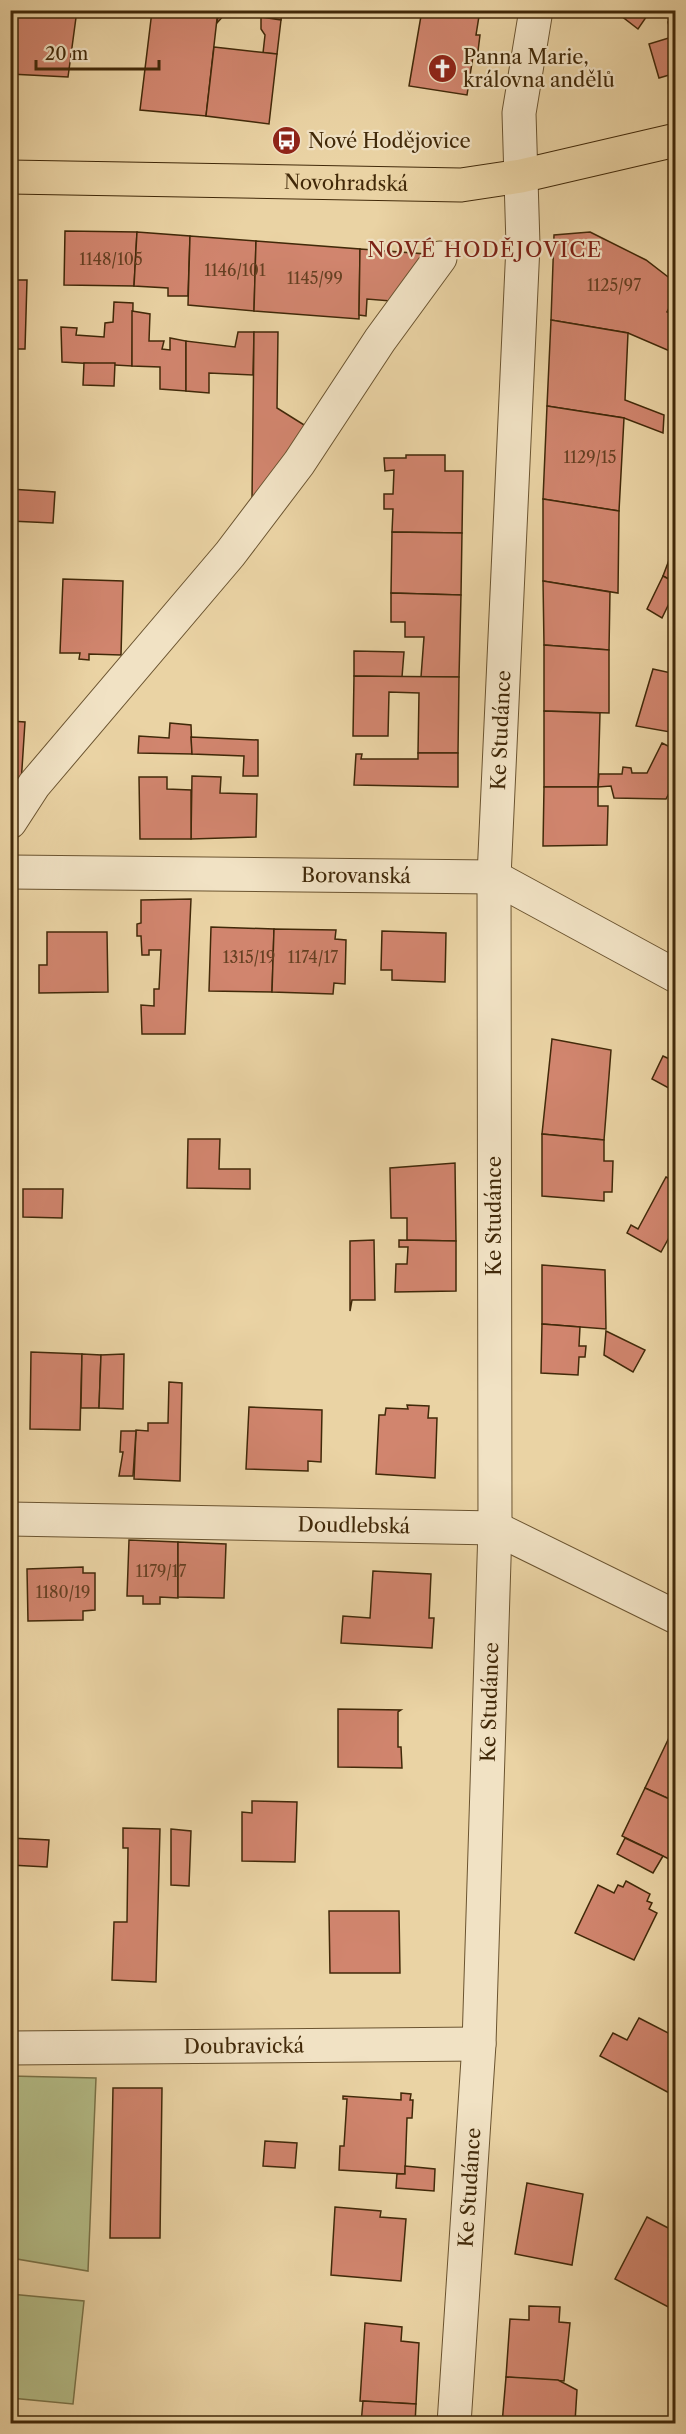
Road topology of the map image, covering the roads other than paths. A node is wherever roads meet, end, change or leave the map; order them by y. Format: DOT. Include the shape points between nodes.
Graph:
graph roads {
  1 [pos="536,10"];
  2 [pos="675,140"];
  3 [pos="521,176"];
  4 [pos="10,177"];
  5 [pos="440,258"];
  6 [pos="10,822"];
  7 [pos="10,872"];
  8 [pos="494,876"];
  9 [pos="675,976"];
  10 [pos="10,1519"];
  11 [pos="495,1528"];
  12 [pos="675,1617"];
  13 [pos="478,2044"];
  14 [pos="10,2048"];
  15 [pos="454,2424"];
  1 -- 3 [label="street, Ke Studánce" via="519,113"];
  2 -- 3 [label="main road, Novohradská"];
  3 -- 4 [label="main road, Novohradská" via="460,185"];
  3 -- 8 [label="street, Ke Studánce" via="523,245"];
  5 -- 6 [label="street" via="380,339 299,463 230,554 34,785"];
  7 -- 8 [label="street, Borovanská"];
  8 -- 9 [label="street, Borovanská"];
  8 -- 11 [label="street, Ke Studánce"];
  10 -- 11 [label="street, Doudlebská"];
  11 -- 12 [label="street, Doudlebská"];
  11 -- 13 [label="street, Ke Studánce"];
  13 -- 14 [label="street, Doubravická"];
  13 -- 15 [label="street, Ke Studánce"];
}
